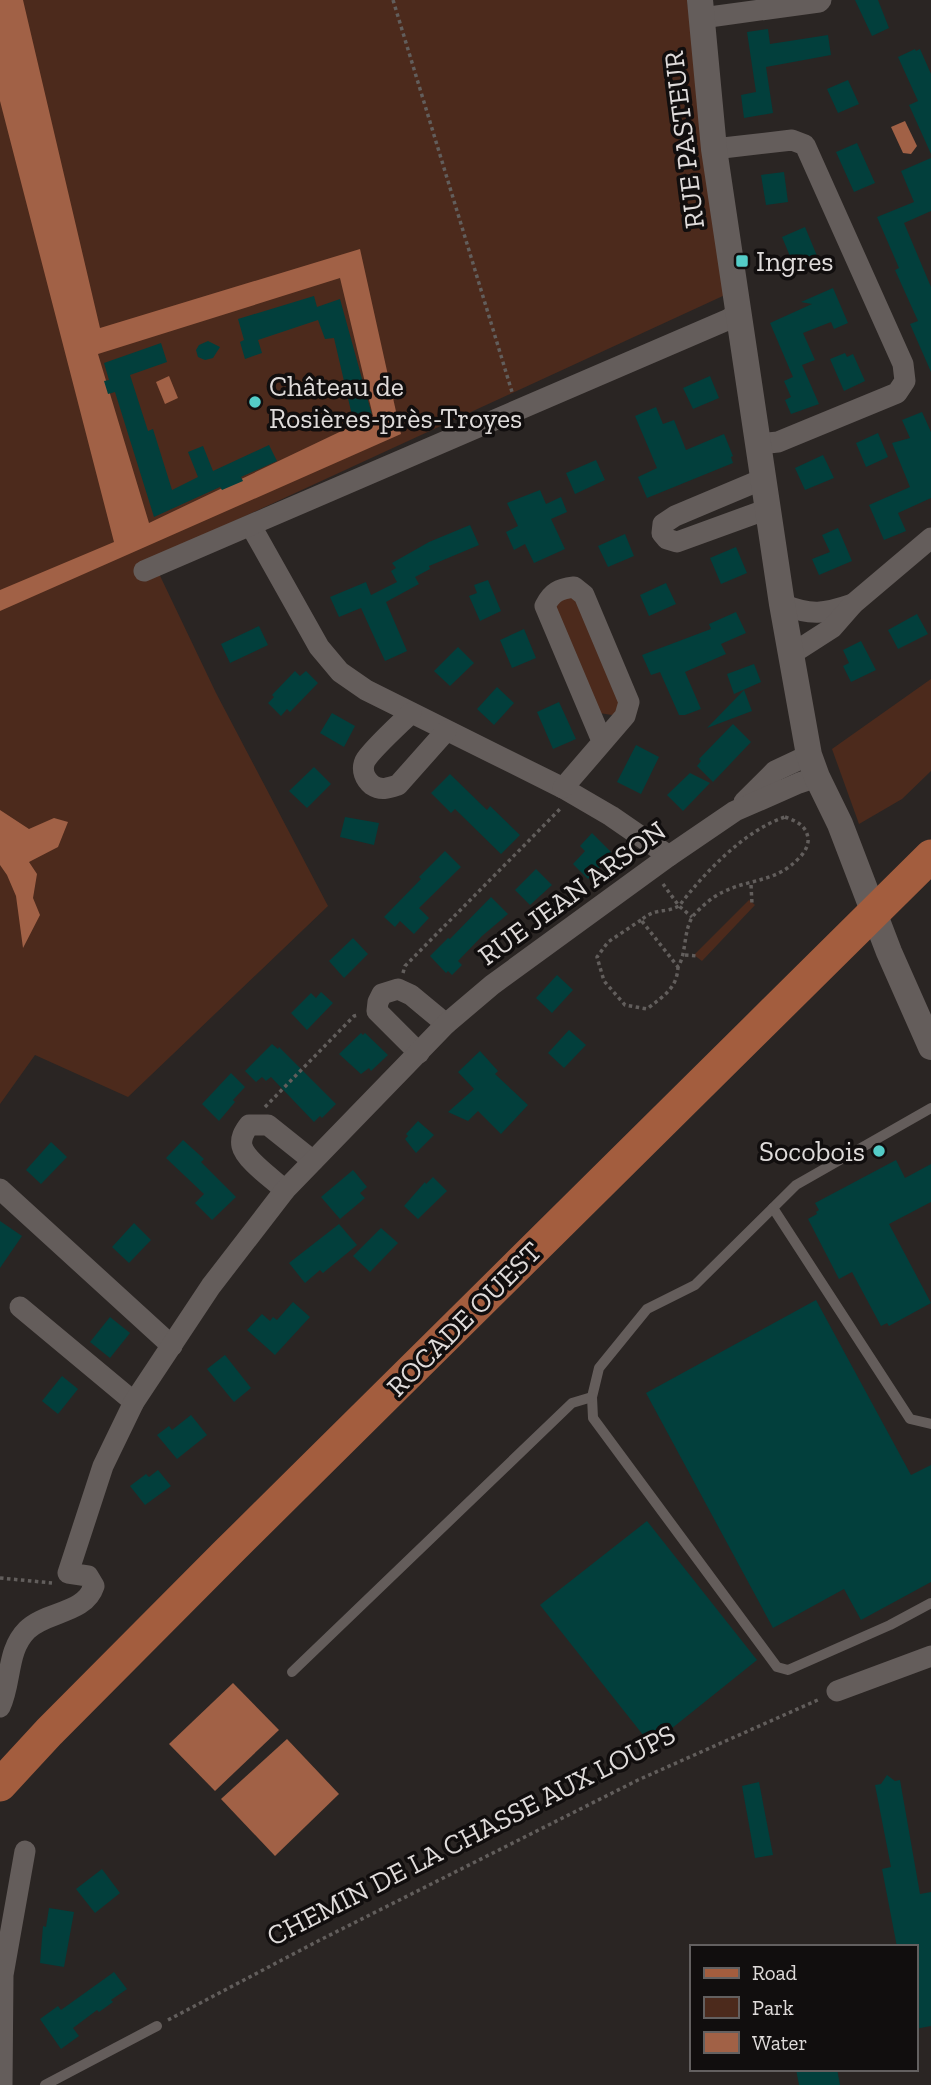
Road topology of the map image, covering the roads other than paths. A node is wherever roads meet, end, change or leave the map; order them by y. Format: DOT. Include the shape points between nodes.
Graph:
graph roads {
  1 [pos="821,0"];
  2 [pos="701,9"];
  3 [pos="714,149"];
  4 [pos="738,313"];
  5 [pos="758,444"];
  6 [pos="763,479"];
  7 [pos="768,509"];
  8 [pos="251,526"];
  9 [pos="931,538"];
  10 [pos="144,570"];
  11 [pos="782,604"];
  12 [pos="853,604"];
  13 [pos="790,655"];
  14 [pos="411,713"];
  15 [pos="446,731"];
  16 [pos="602,741"];
  17 [pos="813,766"];
  18 [pos="569,792"];
  19 [pos="669,856"];
  20 [pos="931,856"];
  21 [pos="446,1024"];
  22 [pos="931,1047"];
  23 [pos="419,1053"];
  24 [pos="931,1108"];
  25 [pos="313,1161"];
  26 [pos="0,1189"];
  27 [pos="285,1190"];
  28 [pos="773,1208"];
  29 [pos="20,1307"];
  30 [pos="172,1346"];
  31 [pos="592,1397"];
  32 [pos="134,1402"];
  33 [pos="931,1424"];
  34 [pos="931,1603"];
  35 [pos="931,1656"];
  36 [pos="292,1672"];
  37 [pos="837,1691"];
  38 [pos="0,1707"];
  39 [pos="0,1785"];
  40 [pos="25,1851"];
  41 [pos="157,2026"];
  42 [pos="2,2085"];
  43 [pos="45,2085"];
  1 -- 2 [label="street"];
  2 -- 3 [label="street, RUE PASTEUR"];
  3 -- 4 [label="street, RUE PASTEUR"];
  3 -- 5 [label="street" via="792,140 804,145 903,364 905,381 897,393 778,442"];
  4 -- 5 [label="street, RUE PASTEUR"];
  4 -- 8 [label="street"];
  5 -- 6 [label="street, RUE PASTEUR"];
  6 -- 7 [label="street, RUE PASTEUR"];
  6 -- 7 [label="street" via="675,516 663,524 662,533 677,542"];
  7 -- 11 [label="street, RUE PASTEUR"];
  8 -- 10 [label="street"];
  8 -- 14 [label="street" via="319,647 340,671 366,690"];
  9 -- 12 [label="street"];
  11 -- 12 [label="street" via="815,614"];
  11 -- 13 [label="street, RUE PASTEUR"];
  12 -- 13 [label="street" via="832,628"];
  13 -- 17 [label="street, RUE PASTEUR"];
  14 -- 15 [label="street"];
  14 -- 15 [label="street" via="365,761 363,772 377,788 398,785"];
  15 -- 18 [label="street"];
  16 -- 16 [label="street" via="625,716 629,702 584,595 574,587 563,588 551,595 545,606"];
  16 -- 18 [label="street"];
  17 -- 19 [label="street, RUE JEAN ARSON" via="775,771 735,811"];
  17 -- 22 [label="street, RUE PASTEUR"];
  18 -- 19 [label="street"];
  19 -- 21 [label="street, RUE JEAN ARSON"];
  20 -- 39 [label="main road, ROCADE OUEST" via="226,1554"];
  21 -- 23 [label="street, RUE JEAN ARSON"];
  21 -- 23 [label="street" via="411,995 398,989 382,994 377,1011"];
  23 -- 25 [label="street, RUE JEAN ARSON"];
  24 -- 28 [label="lane" via="796,1185"];
  25 -- 27 [label="street, RUE JEAN ARSON"];
  25 -- 27 [label="street" via="268,1125 249,1125 242,1135 248,1157"];
  26 -- 30 [label="street"];
  27 -- 30 [label="street, RUE JEAN ARSON" via="211,1286"];
  28 -- 31 [label="lane" via="695,1285 647,1309 599,1368"];
  28 -- 33 [label="lane" via="910,1419"];
  29 -- 32 [label="street"];
  30 -- 32 [label="street, RUE JEAN ARSON"];
  31 -- 34 [label="lane" via="593,1418 778,1667 788,1670"];
  31 -- 36 [label="lane" via="572,1403"];
  32 -- 38 [label="street, RUE JEAN ARSON" via="103,1466 68,1573 88,1576 94,1586 91,1595 24,1632"];
  35 -- 37 [label="street"];
  40 -- 42 [label="street" via="3,1975"];
  41 -- 43 [label="lane"];
}
